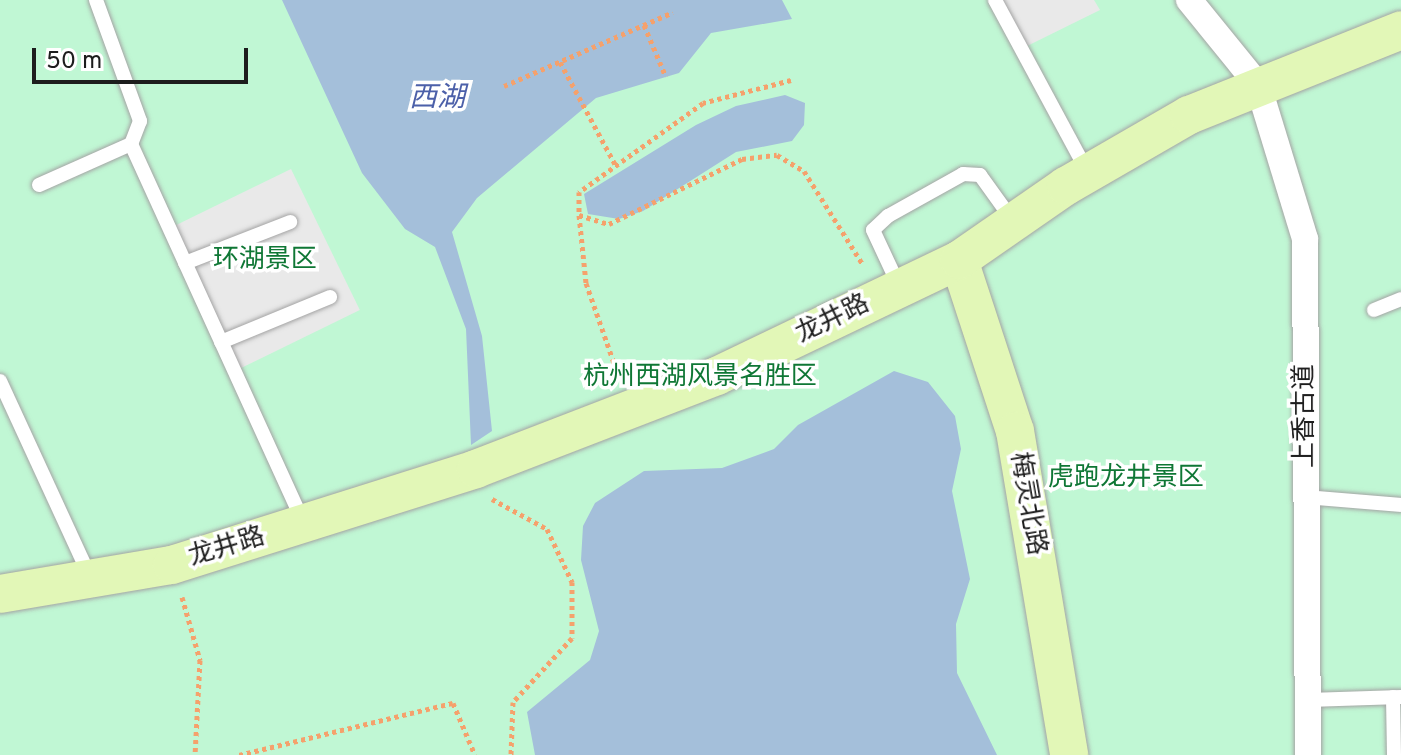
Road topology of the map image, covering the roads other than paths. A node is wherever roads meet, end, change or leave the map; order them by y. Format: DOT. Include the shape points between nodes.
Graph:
graph roads {
  1 [pos="96,0"];
  2 [pos="995,0"];
  3 [pos="1189,0"];
  4 [pos="1401,30"];
  5 [pos="1258,85"];
  6 [pos="131,144"];
  7 [pos="1088,173"];
  8 [pos="39,185"];
  9 [pos="290,222"];
  10 [pos="1014,222"];
  11 [pos="959,260"];
  12 [pos="185,263"];
  13 [pos="900,288"];
  14 [pos="330,297"];
  15 [pos="1401,299"];
  16 [pos="1374,310"];
  17 [pos="221,342"];
  18 [pos="0,381"];
  19 [pos="1306,497"];
  20 [pos="1401,505"];
  21 [pos="304,524"];
  22 [pos="92,581"];
  23 [pos="0,594"];
  24 [pos="1397,697"];
  25 [pos="1308,700"];
  26 [pos="1069,755"];
  27 [pos="1308,755"];
  28 [pos="1394,755"];
  1 -- 6 [label="lane" via="140,121"];
  2 -- 7 [label="lane"];
  3 -- 5 [label="street"];
  4 -- 5 [label="street, 龙井路"];
  5 -- 7 [label="street, 龙井路" via="1189,115"];
  5 -- 19 [label="street, 上香古道" via="1305,239"];
  6 -- 8 [label="lane"];
  6 -- 12 [label="lane"];
  7 -- 10 [label="street, 龙井路"];
  9 -- 12 [label="lane"];
  10 -- 11 [label="street, 龙井路"];
  10 -- 13 [label="lane" via="980,175 963,174 888,216 873,230"];
  11 -- 13 [label="street, 龙井路"];
  11 -- 26 [label="street, 梅灵北路" via="1015,431"];
  12 -- 17 [label="lane"];
  13 -- 21 [label="street, 龙井路" via="717,376 476,469"];
  14 -- 17 [label="lane"];
  15 -- 16 [label="lane"];
  17 -- 21 [label="lane"];
  18 -- 22 [label="lane"];
  19 -- 20 [label="lane"];
  19 -- 25 [label="street, 上香古道"];
  21 -- 22 [label="street, 龙井路" via="172,565"];
  22 -- 23 [label="street, 龙井路"];
  24 -- 25 [label="lane"];
  24 -- 28 [label="lane"];
  25 -- 27 [label="street, 上香古道"];
}
